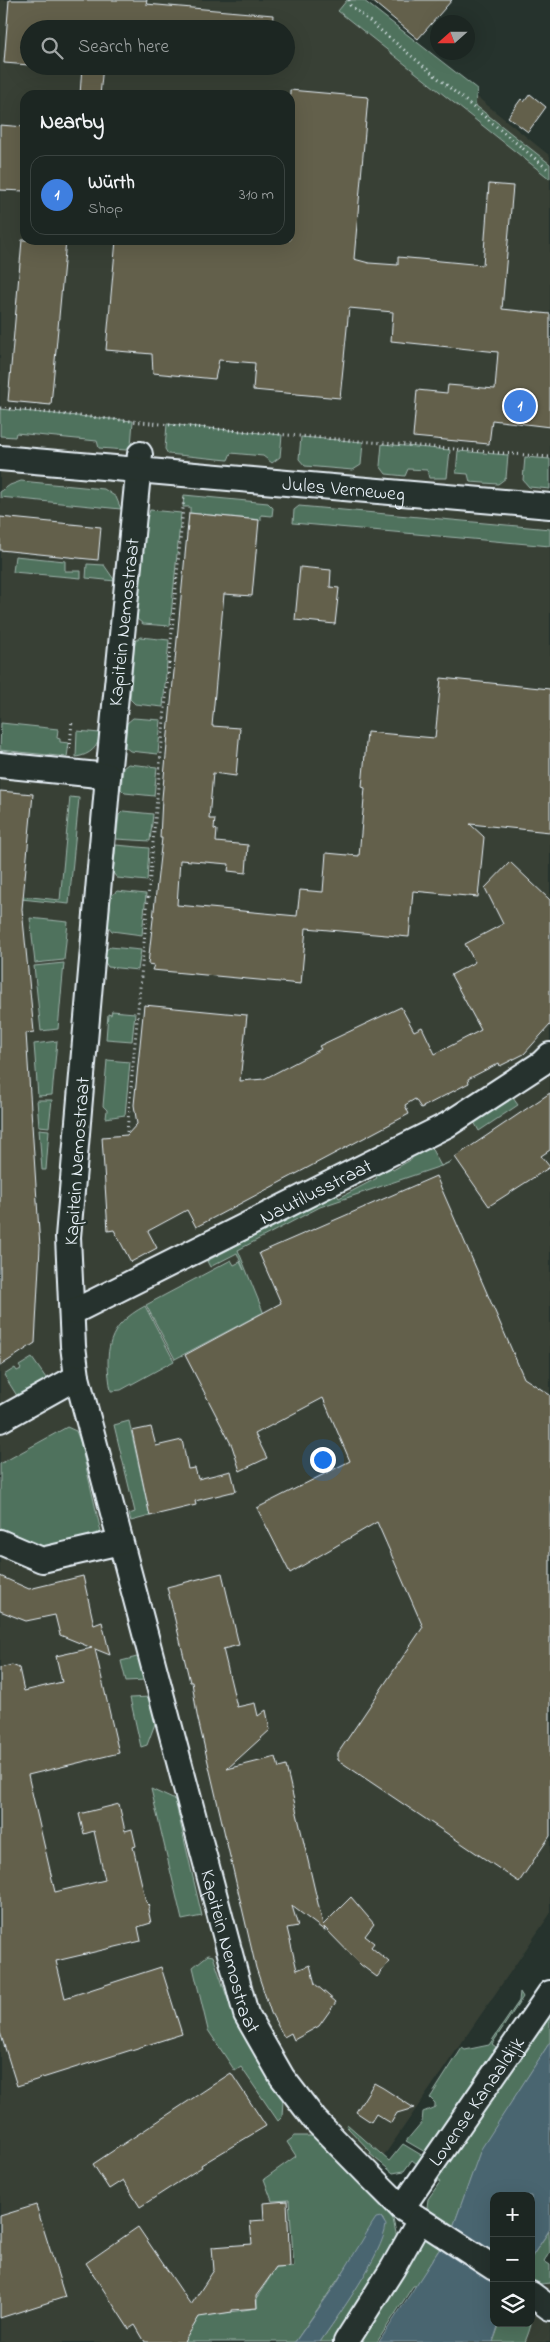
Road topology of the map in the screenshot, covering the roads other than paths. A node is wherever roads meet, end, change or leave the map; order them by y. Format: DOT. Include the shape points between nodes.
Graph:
graph roads {
  1 [pos="0,458"];
  2 [pos="139,461"];
  3 [pos="550,506"];
  4 [pos="0,765"];
  5 [pos="108,776"];
  6 [pos="546,1059"];
  7 [pos="73,1312"];
  8 [pos="77,1377"];
  9 [pos="0,1420"];
  10 [pos="0,1542"];
  11 [pos="120,1542"];
  12 [pos="550,1993"];
  13 [pos="411,2214"];
  14 [pos="490,2266"];
  15 [pos="535,2297"];
  16 [pos="550,2308"];
  17 [pos="346,2342"];
  1 -- 2 [label="street, Jules Verneweg"];
  2 -- 3 [label="street, Jules Verneweg"];
  2 -- 5 [label="street, Kapitein Nemostraat"];
  4 -- 5 [label="street"];
  5 -- 7 [label="street, Kapitein Nemostraat" via="68,1237"];
  6 -- 7 [label="street, Nautilusstraat" via="447,1125"];
  7 -- 8 [label="street, Kapitein Nemostraat"];
  8 -- 9 [label="street"];
  8 -- 11 [label="street, Kapitein Nemostraat"];
  10 -- 11 [label="street" via="42,1560"];
  11 -- 13 [label="street, Kapitein Nemostraat" via="246,2014 282,2077 315,2120"];
  12 -- 13 [label="street, Lovense Kanaaldijk"];
  13 -- 14 [label="street, Kapitein Nemostraat"];
  13 -- 17 [label="street, Lovense Kanaaldijk" via="393,2268"];
  15 -- 16 [label="street"];
}
